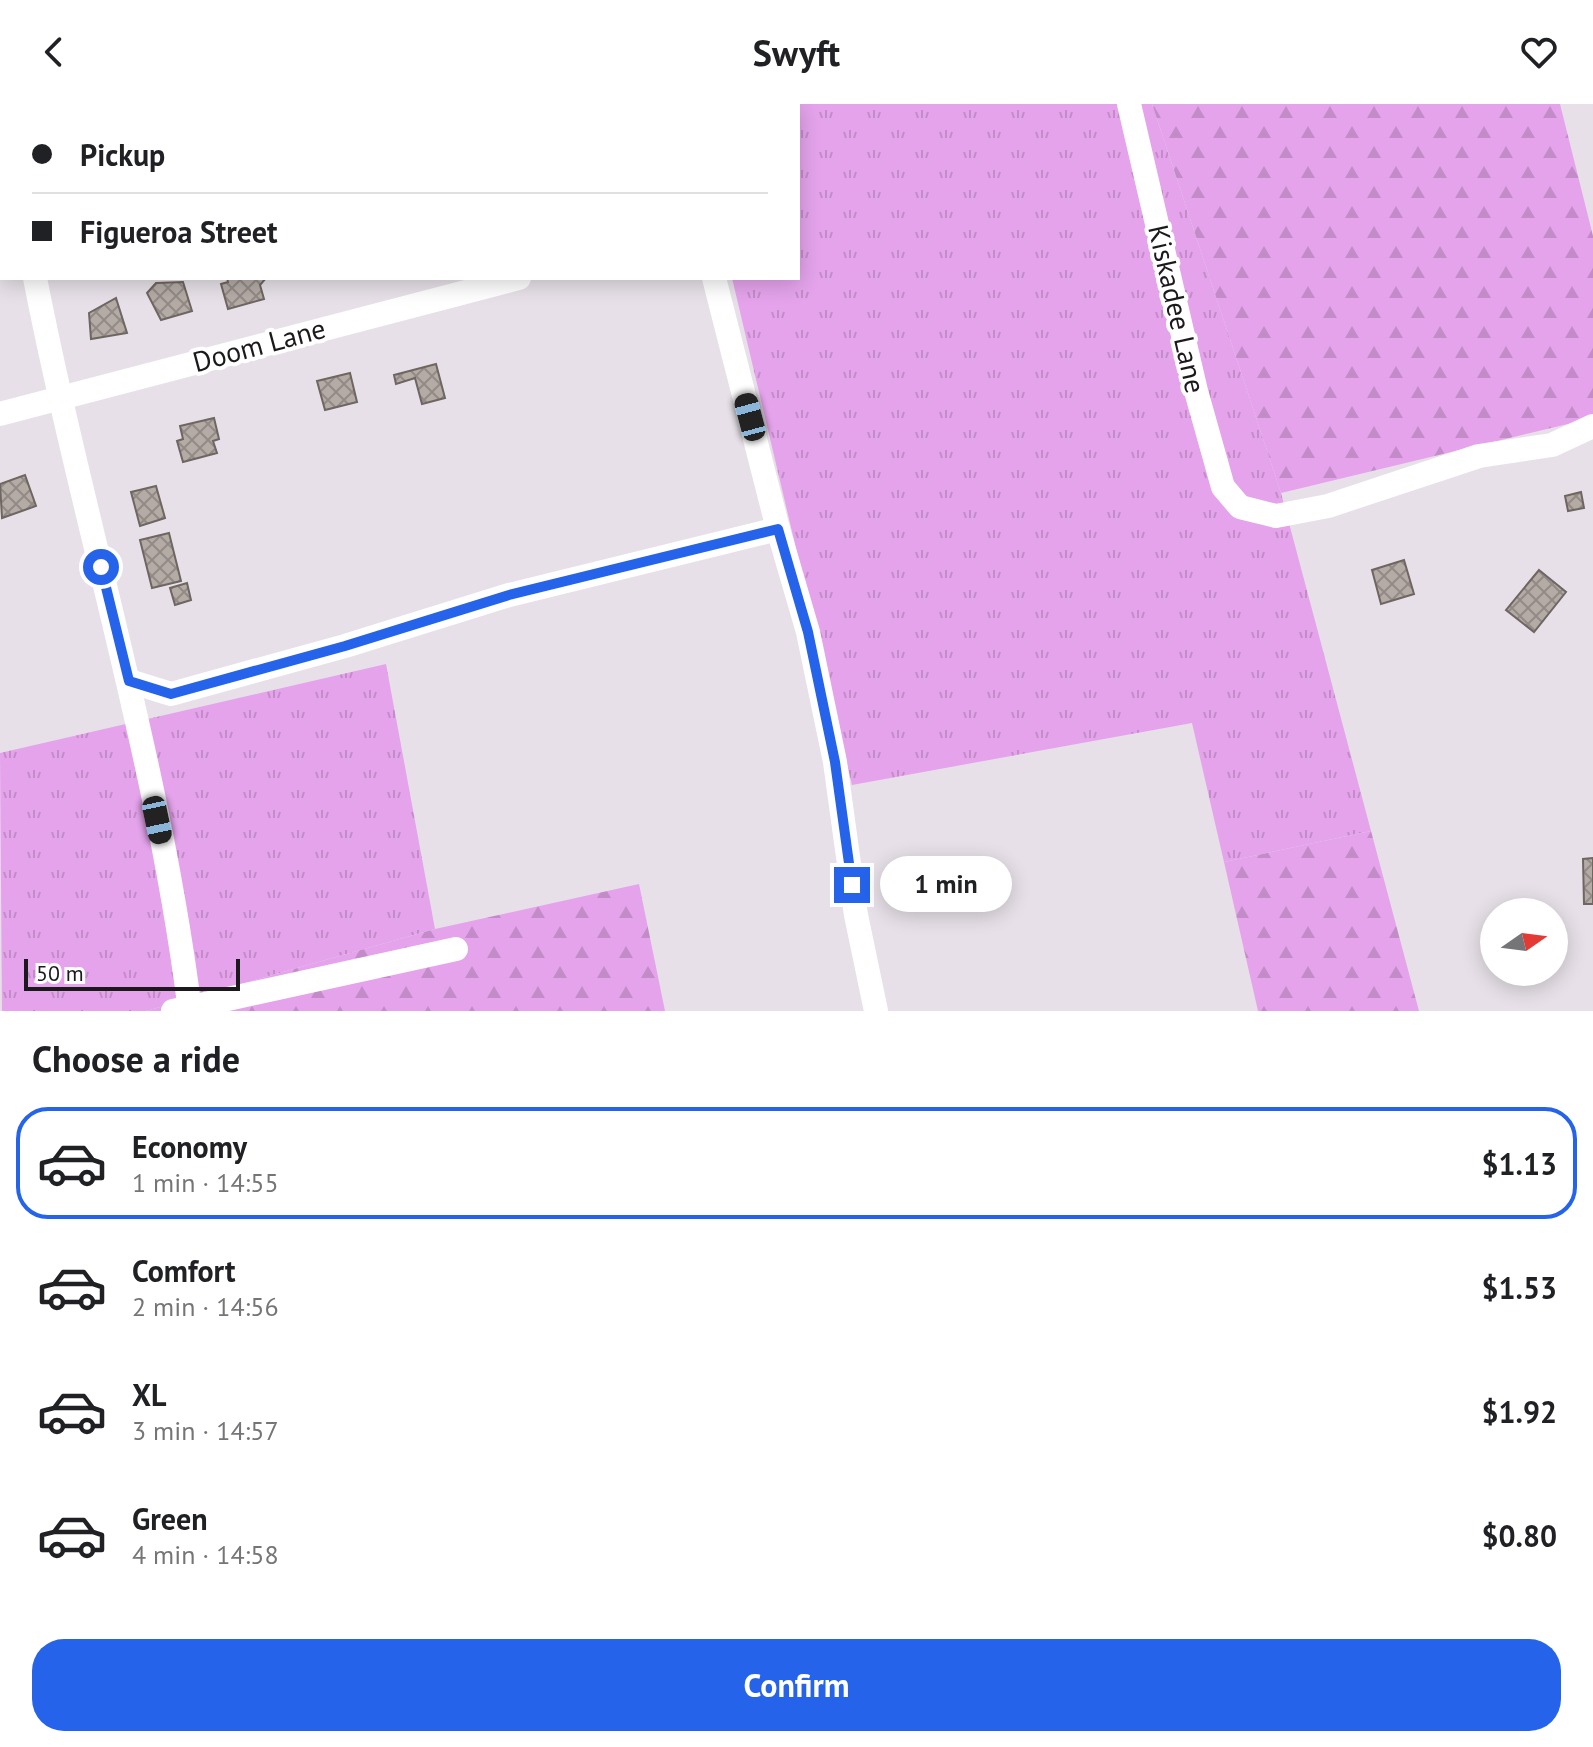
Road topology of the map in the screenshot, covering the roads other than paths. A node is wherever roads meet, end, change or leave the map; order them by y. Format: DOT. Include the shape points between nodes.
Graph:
graph roads {
  1 [pos="1129,104"];
  2 [pos="35,280"];
  3 [pos="511,280"];
  4 [pos="715,280"];
  5 [pos="59,397"];
  6 [pos="0,414"];
  7 [pos="1593,426"];
  8 [pos="778,529"];
  9 [pos="129,681"];
  10 [pos="456,949"];
  11 [pos="185,1010"];
  12 [pos="876,1011"];
  1 -- 7 [label="street, Kiskadee Lane" via="1223,487 1240,507 1276,516 1328,506 1479,456 1552,445"];
  2 -- 5 [label="street"];
  3 -- 5 [label="street, Doom Lane"];
  4 -- 8 [label="street"];
  5 -- 6 [label="street, Doom Lane"];
  5 -- 9 [label="street"];
  8 -- 9 [label="street" via="509,595 171,694"];
  8 -- 12 [label="street" via="808,632 835,762 856,915"];
  9 -- 11 [label="street" via="163,848"];
  10 -- 11 [label="street"];
}
